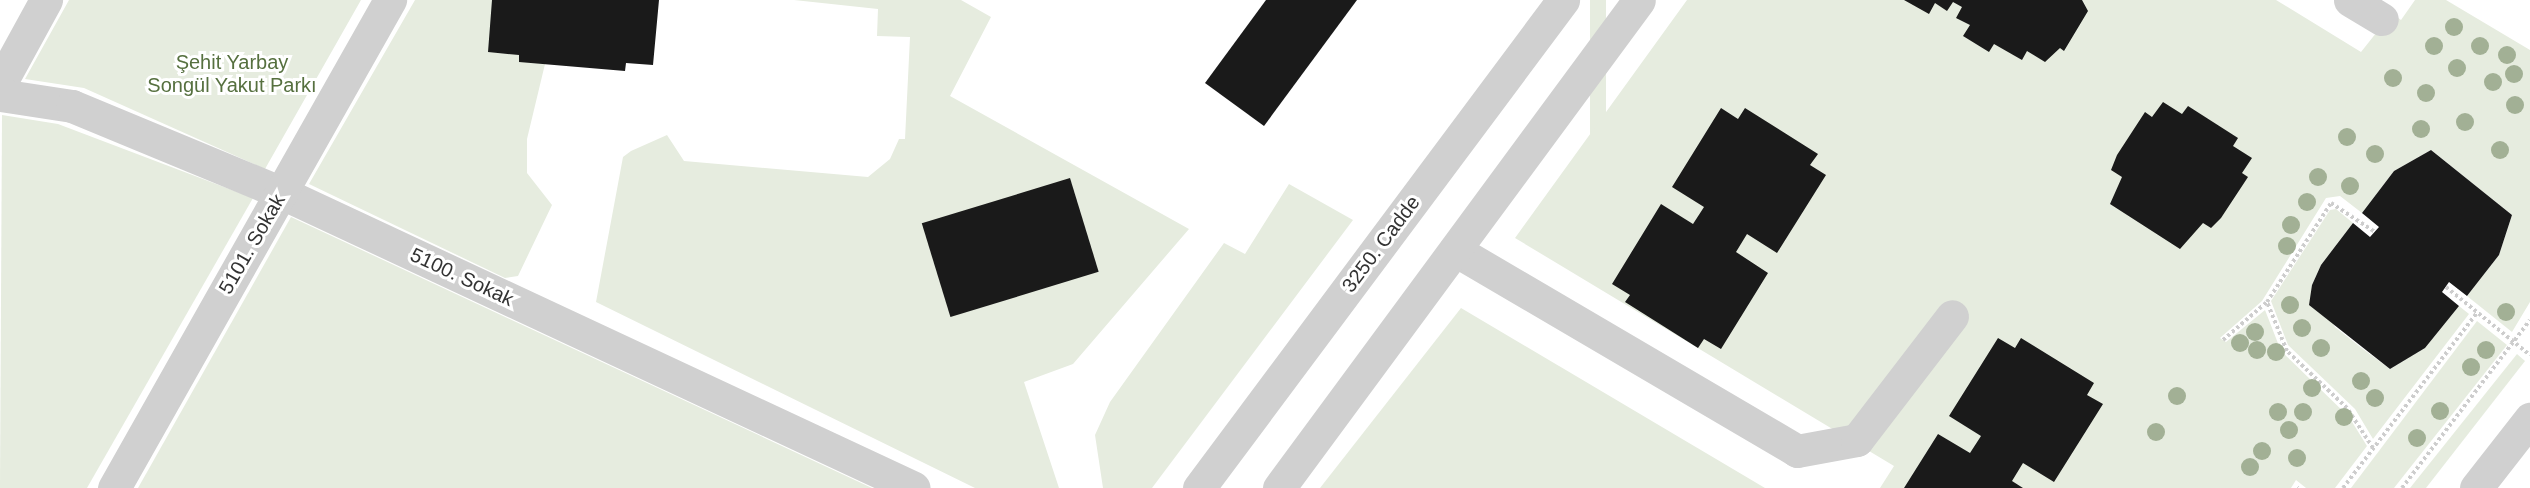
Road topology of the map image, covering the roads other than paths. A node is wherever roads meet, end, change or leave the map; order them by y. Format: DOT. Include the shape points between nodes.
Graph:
graph roads {
  1 [pos="46,0"];
  2 [pos="390,0"];
  3 [pos="1563,0"];
  4 [pos="1639,0"];
  5 [pos="2350,0"];
  6 [pos="2382,20"];
  7 [pos="0,84"];
  8 [pos="0,95"];
  9 [pos="282,193"];
  10 [pos="1455,249"];
  11 [pos="1952,316"];
  12 [pos="2530,419"];
  13 [pos="114,488"];
  14 [pos="914,488"];
  15 [pos="1199,488"];
  16 [pos="1279,488"];
  17 [pos="2476,488"];
  1 -- 7 [label="street"];
  2 -- 9 [label="street, 5101. Sokak"];
  3 -- 15 [label="street, 3250. Cadde"];
  4 -- 10 [label="street"];
  5 -- 6 [label="street"];
  8 -- 9 [label="street, 5100. Sokak" via="72,106"];
  9 -- 13 [label="street, 5101. Sokak"];
  9 -- 14 [label="street, 5100. Sokak"];
  10 -- 11 [label="street" via="1797,451 1857,440"];
  10 -- 16 [label="street"];
  12 -- 17 [label="street"];
}
